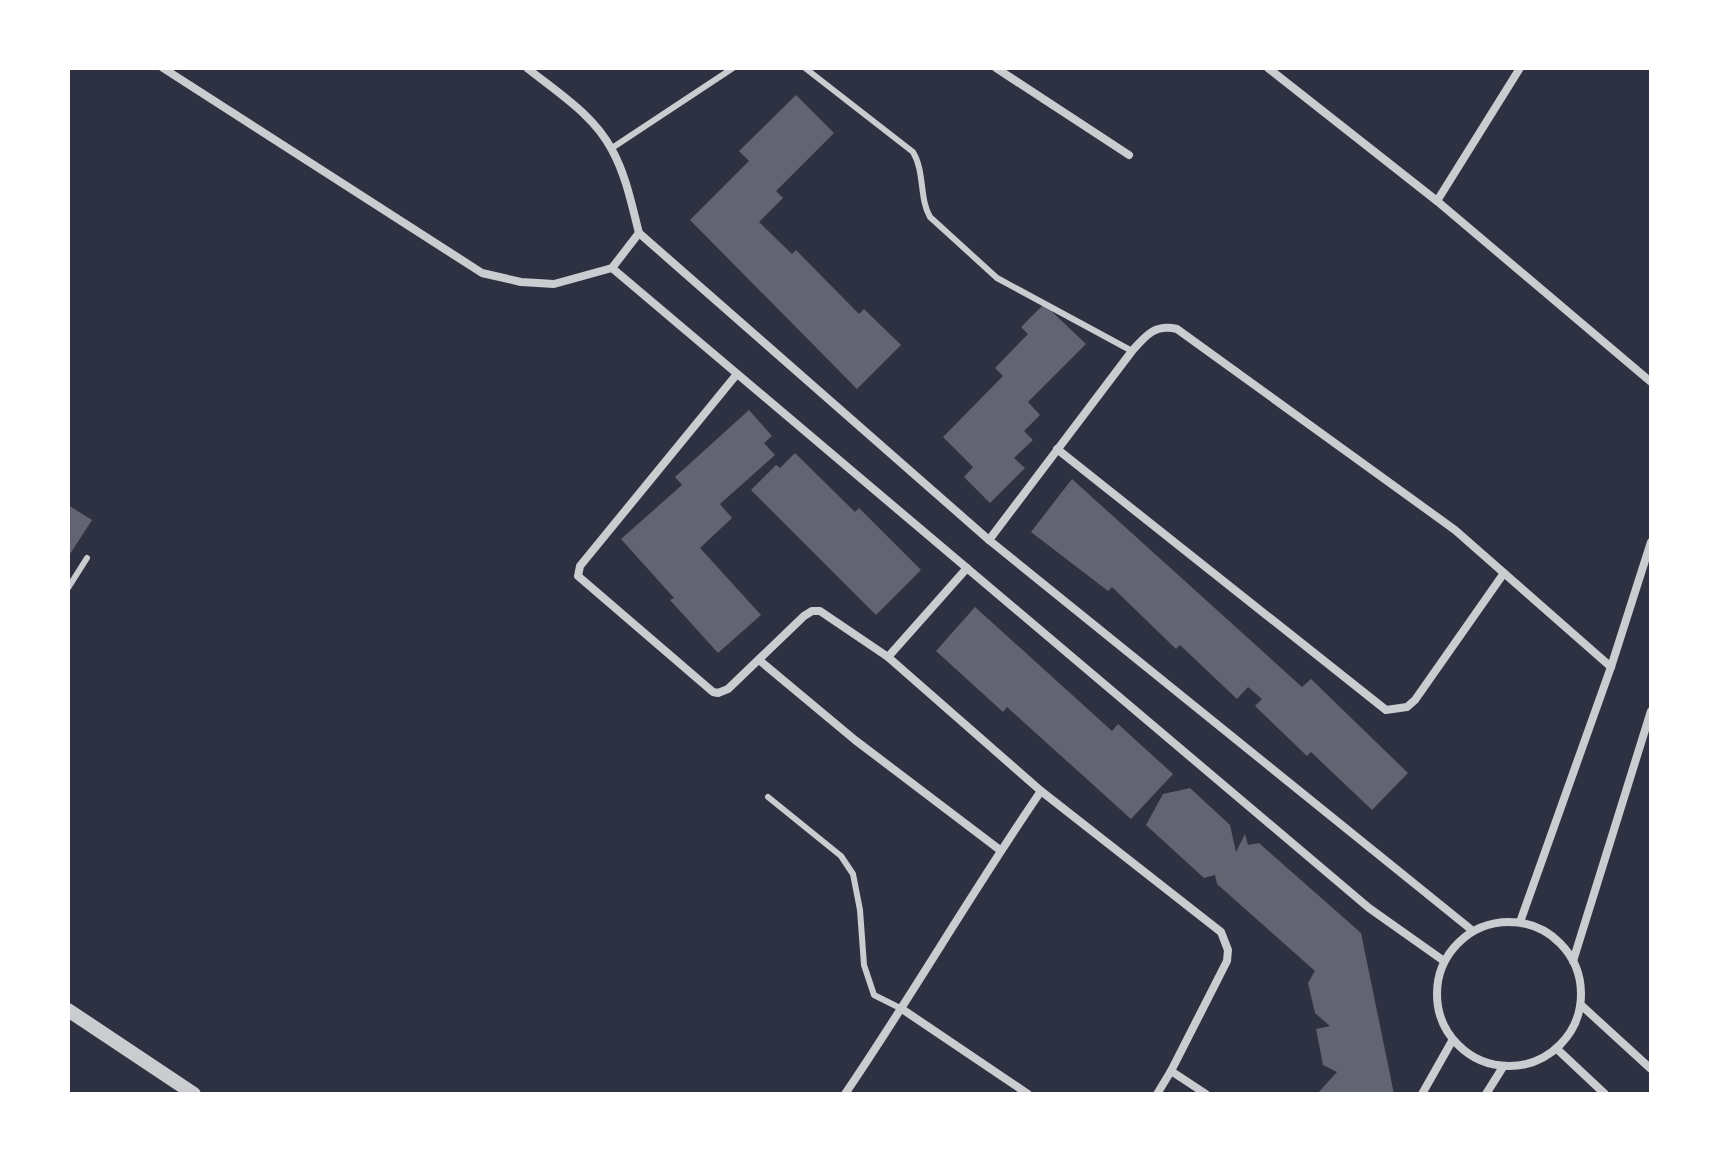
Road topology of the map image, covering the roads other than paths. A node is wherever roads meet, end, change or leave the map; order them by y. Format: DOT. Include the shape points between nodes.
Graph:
graph roads {
  1 [pos="163,68"];
  2 [pos="527,68"];
  3 [pos="733,68"];
  4 [pos="805,68"];
  5 [pos="996,68"];
  6 [pos="1268,68"];
  7 [pos="1520,68"];
  8 [pos="612,148"];
  9 [pos="1129,155"];
  10 [pos="1437,201"];
  11 [pos="639,233"];
  12 [pos="612,268"];
  13 [pos="1132,351"];
  14 [pos="737,374"];
  15 [pos="1651,382"];
  16 [pos="1057,449"];
  17 [pos="989,540"];
  18 [pos="1651,542"];
  19 [pos="87,558"];
  20 [pos="967,568"];
  21 [pos="1504,573"];
  22 [pos="68,588"];
  23 [pos="888,657"];
  24 [pos="759,660"];
  25 [pos="1611,667"];
  26 [pos="1651,711"];
  27 [pos="1041,791"];
  28 [pos="768,797"];
  29 [pos="1000,850"];
  30 [pos="1520,922"];
  31 [pos="1473,931"];
  32 [pos="1444,961"];
  33 [pos="1573,961"];
  34 [pos="1581,1005"];
  35 [pos="902,1009"];
  36 [pos="68,1010"];
  37 [pos="1452,1041"];
  38 [pos="1557,1049"];
  39 [pos="1503,1067"];
  40 [pos="1651,1069"];
  41 [pos="1171,1071"];
  42 [pos="194,1094"];
  43 [pos="845,1094"];
  44 [pos="1028,1094"];
  45 [pos="1157,1094"];
  46 [pos="1206,1094"];
  47 [pos="1422,1094"];
  48 [pos="1486,1094"];
  49 [pos="1605,1094"];
  1 -- 12 [label="street" via="482,273 554,284"];
  2 -- 8 [label="street" via="585,114"];
  3 -- 8 [label="lane"];
  4 -- 13 [label="lane" via="913,152 930,217 993,274"];
  5 -- 9 [label="street"];
  6 -- 10 [label="street"];
  7 -- 10 [label="street"];
  8 -- 11 [label="street"];
  10 -- 15 [label="street"];
  11 -- 12 [label="street"];
  11 -- 17 [label="street"];
  12 -- 14 [label="street"];
  13 -- 16 [label="street"];
  13 -- 21 [label="street" via="1155,328 1177,329 1435,515"];
  14 -- 20 [label="street"];
  14 -- 24 [label="street" via="580,566 578,576 713,692 728,689"];
  16 -- 17 [label="street"];
  16 -- 21 [label="street" via="1386,710 1407,707 1415,700"];
  17 -- 31 [label="street"];
  18 -- 25 [label="street"];
  19 -- 22 [label="lane"];
  20 -- 23 [label="street"];
  20 -- 32 [label="street" via="1369,908"];
  21 -- 25 [label="street"];
  23 -- 24 [label="street" via="820,611 812,611"];
  23 -- 27 [label="street"];
  24 -- 29 [label="street"];
  25 -- 30 [label="street"];
  26 -- 33 [label="street"];
  27 -- 29 [label="street"];
  27 -- 41 [label="street" via="1225,940 1227,961"];
  28 -- 35 [label="lane" via="841,856 853,874 864,965 874,995"];
  29 -- 35 [label="street"];
  30 -- 31 [label="street"];
  30 -- 33 [label="street" via="1541,929"];
  31 -- 32 [label="street"];
  32 -- 37 [label="street" via="1436,988 1439,1016"];
  33 -- 34 [label="street" via="1581,982"];
  34 -- 38 [label="street" via="1573,1030"];
  34 -- 40 [label="street"];
  35 -- 43 [label="street"];
  35 -- 44 [label="street"];
  36 -- 42 [label="street"];
  37 -- 39 [label="street" via="1475,1059"];
  37 -- 47 [label="street"];
  38 -- 39 [label="street" via="1532,1064"];
  38 -- 49 [label="street"];
  39 -- 48 [label="street"];
  41 -- 45 [label="street"];
  41 -- 46 [label="street"];
}
